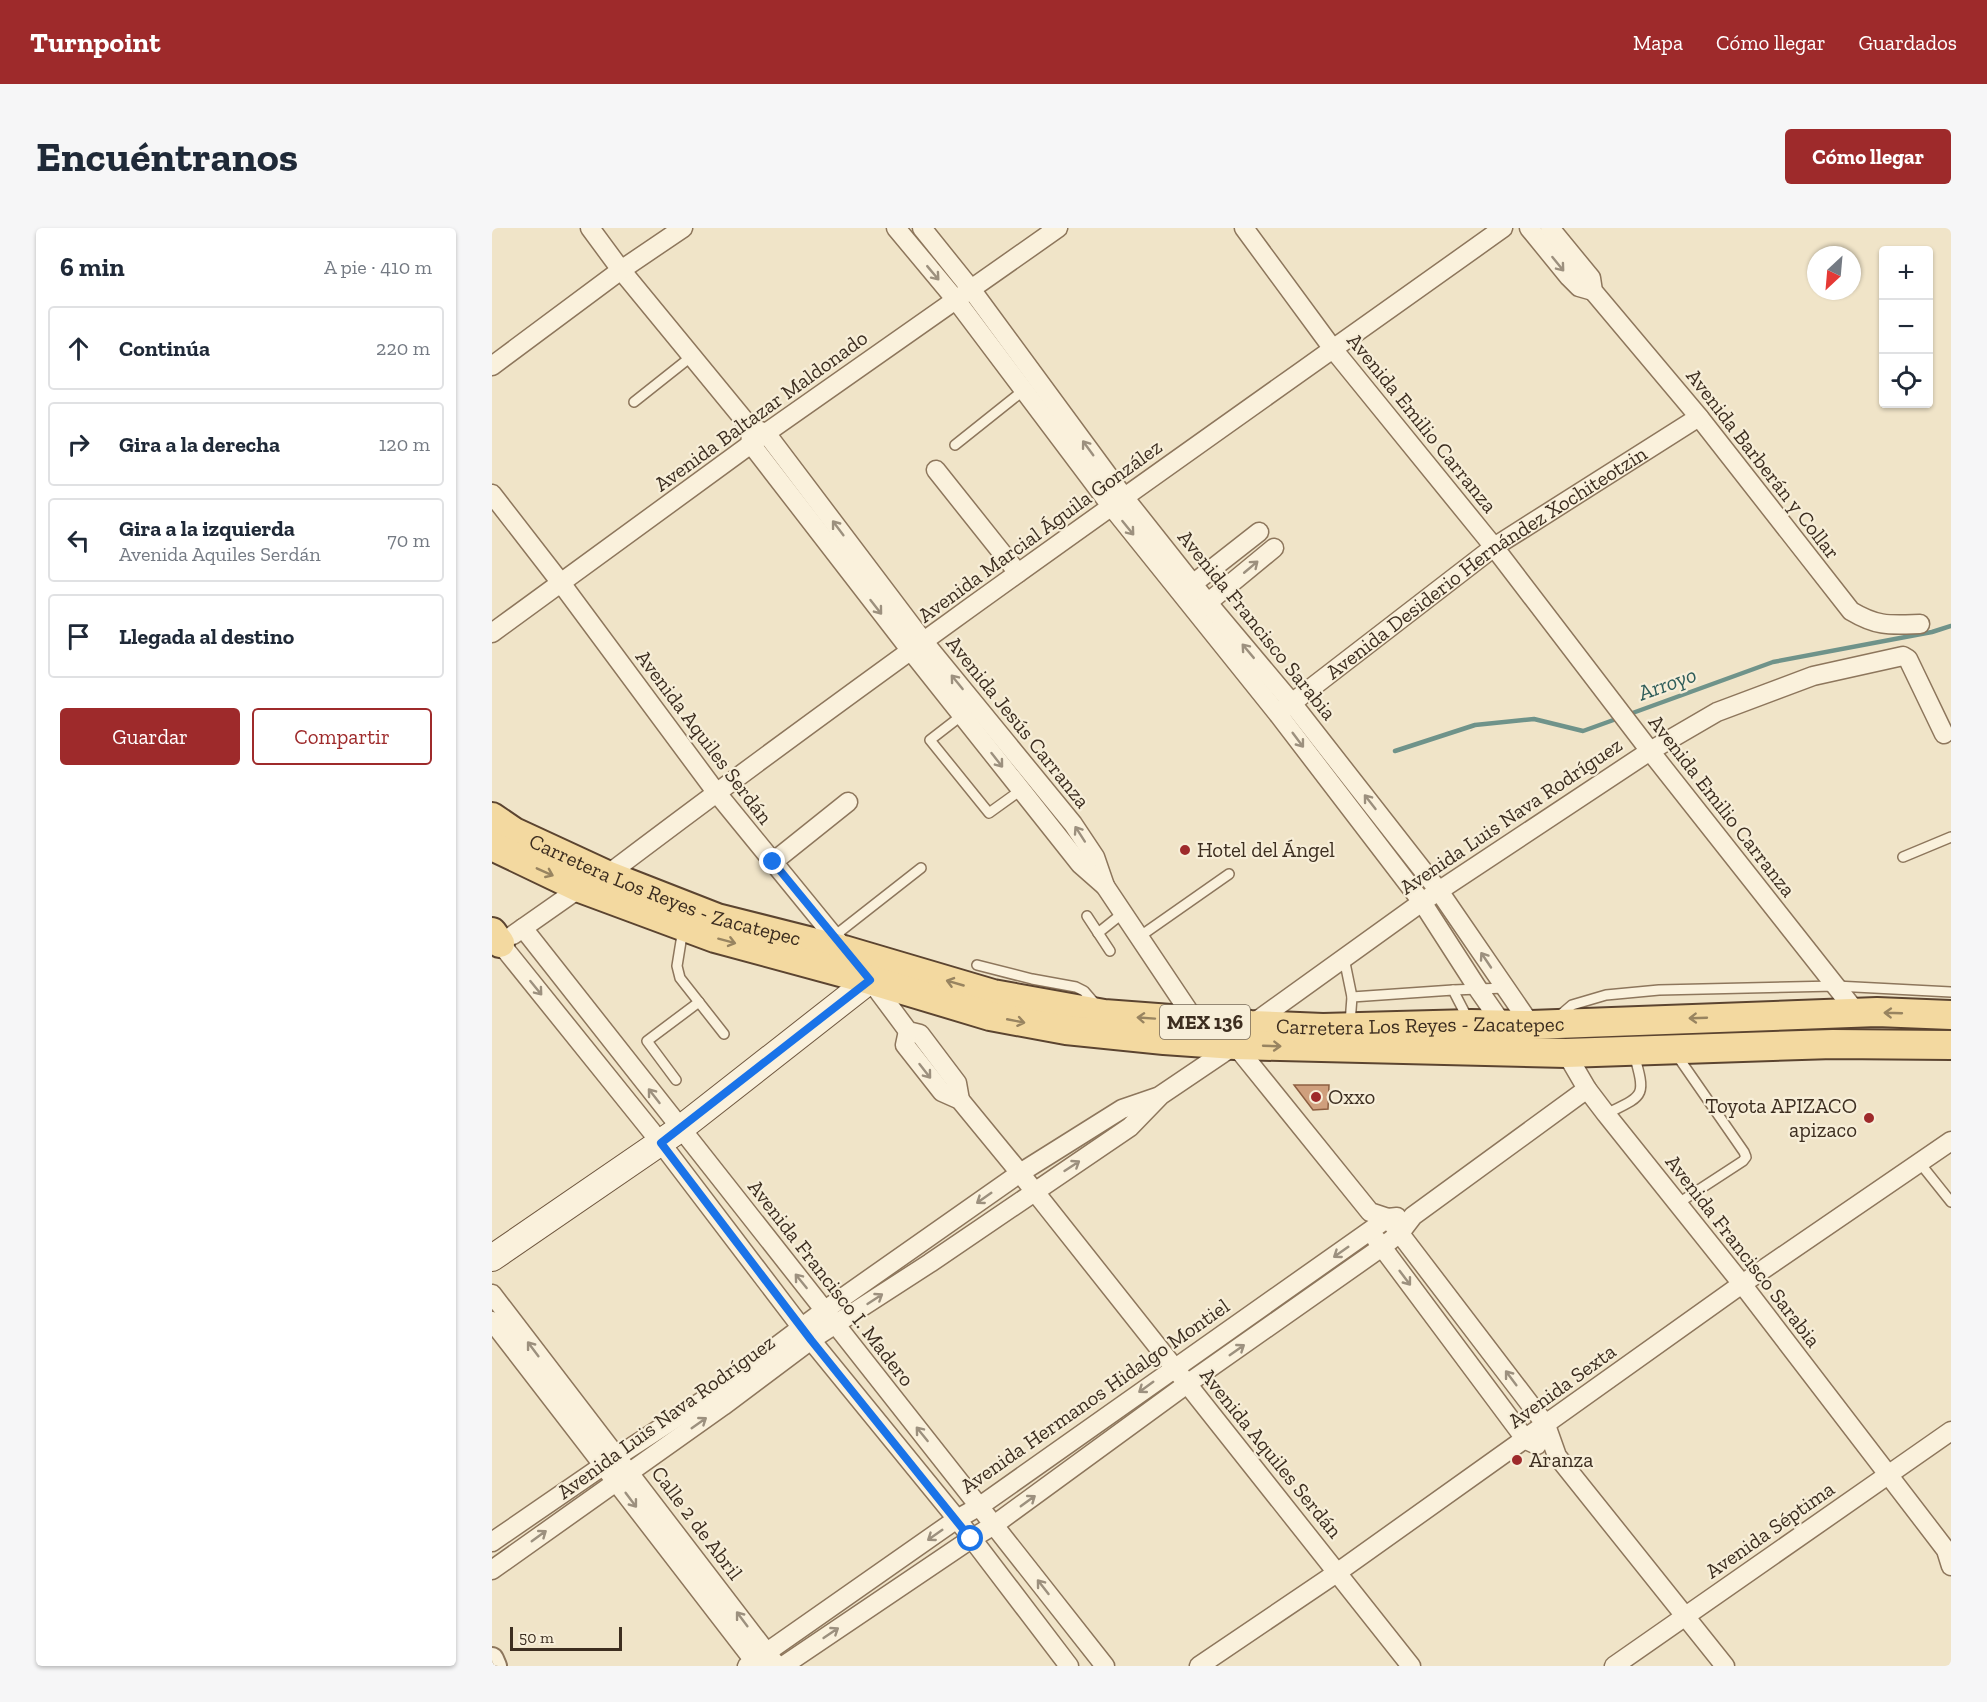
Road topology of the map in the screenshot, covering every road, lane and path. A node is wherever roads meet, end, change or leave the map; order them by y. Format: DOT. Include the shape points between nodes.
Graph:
graph roads {
  1 [pos="590,228"];
  2 [pos="683,228"];
  3 [pos="896,228"];
  4 [pos="922,228"];
  5 [pos="1058,228"];
  6 [pos="1244,228"];
  7 [pos="1503,228"];
  8 [pos="1529,228"];
  9 [pos="1550,228"];
  10 [pos="621,270"];
  11 [pos="971,289"];
  12 [pos="1593,291"];
  13 [pos="956,300"];
  14 [pos="1333,349"];
  15 [pos="692,356"];
  16 [pos="492,366"];
  17 [pos="1024,390"];
  18 [pos="634,402"];
  19 [pos="1698,417"];
  20 [pos="756,435"];
  21 [pos="955,445"];
  22 [pos="936,470"];
  23 [pos="492,494"];
  24 [pos="1118,502"];
  25 [pos="1494,547"];
  26 [pos="1018,573"];
  27 [pos="561,583"];
  28 [pos="1187,589"];
  29 [pos="1202,608"];
  30 [pos="1920,624"];
  31 [pos="492,633"];
  32 [pos="917,646"];
  33 [pos="1285,708"];
  34 [pos="961,716"];
  35 [pos="1944,734"];
  36 [pos="1650,751"];
  37 [pos="1021,790"];
  38 [pos="716,792"];
  39 [pos="848,802"];
  40 [pos="492,817"];
  41 [pos="1951,837"];
  42 [pos="492,846"];
  43 [pos="1903,857"];
  44 [pos="773,862"];
  45 [pos="921,868"];
  46 [pos="1229,874"];
  47 [pos="607,875"];
  48 [pos="1105,886"];
  49 [pos="580,888"];
  50 [pos="1439,891"];
  51 [pos="1422,902"];
  52 [pos="1123,913"];
  53 [pos="1086,916"];
  54 [pos="683,926"];
  55 [pos="1098,933"];
  56 [pos="1139,937"];
  57 [pos="501,938"];
  58 [pos="839,944"];
  59 [pos="1110,951"];
  60 [pos="1344,958"];
  61 [pos="976,965"];
  62 [pos="870,980"];
  63 [pos="1836,986"];
  64 [pos="1505,988"];
  65 [pos="1478,989"];
  66 [pos="1453,990"];
  67 [pos="1951,992"];
  68 [pos="1352,997"];
  69 [pos="699,1002"];
  70 [pos="1857,1013"];
  71 [pos="1104,1014"];
  72 [pos="1951,1015"];
  73 [pos="1196,1022"];
  74 [pos="1471,1024"];
  75 [pos="1541,1024"];
  76 [pos="1503,1025"];
  77 [pos="1350,1027"];
  78 [pos="724,1034"];
  79 [pos="1243,1035"];
  80 [pos="609,1038"];
  81 [pos="1951,1045"];
  82 [pos="1673,1049"];
  83 [pos="1633,1050"];
  84 [pos="588,1053"];
  85 [pos="1566,1053"];
  86 [pos="676,1080"];
  87 [pos="1587,1089"];
  88 [pos="1161,1095"];
  89 [pos="1606,1114"];
  90 [pos="670,1136"];
  91 [pos="1947,1150"];
  92 [pos="1919,1162"];
  93 [pos="1020,1173"];
  94 [pos="1034,1191"];
  95 [pos="1951,1202"];
  96 [pos="1677,1204"];
  97 [pos="1370,1212"];
  98 [pos="1413,1216"];
  99 [pos="1388,1218"];
  100 [pos="1370,1231"];
  101 [pos="1400,1233"];
  102 [pos="764,1234"];
  103 [pos="916,1245"];
  104 [pos="1382,1247"];
  105 [pos="744,1251"];
  106 [pos="492,1258"];
  107 [pos="930,1263"];
  108 [pos="1320,1266"];
  109 [pos="1332,1283"];
  110 [pos="1742,1284"];
  111 [pos="492,1294"];
  112 [pos="1269,1302"];
  113 [pos="830,1317"];
  114 [pos="1279,1320"];
  115 [pos="492,1321"];
  116 [pos="807,1333"];
  117 [pos="1175,1367"];
  118 [pos="542,1374"];
  119 [pos="1187,1384"];
  120 [pos="718,1400"];
  121 [pos="1114,1410"];
  122 [pos="904,1411"];
  123 [pos="1546,1425"];
  124 [pos="881,1426"];
  125 [pos="1128,1428"];
  126 [pos="1951,1431"];
  127 [pos="1526,1440"];
  128 [pos="1069,1442"];
  129 [pos="1557,1456"];
  130 [pos="1084,1459"];
  131 [pos="610,1461"];
  132 [pos="1889,1475"];
  133 [pos="623,1476"];
  134 [pos="980,1506"];
  135 [pos="957,1520"];
  136 [pos="994,1525"];
  137 [pos="971,1539"];
  138 [pos="492,1542"];
  139 [pos="1949,1554"];
  140 [pos="492,1570"];
  141 [pos="1338,1572"];
  142 [pos="868,1582"];
  143 [pos="881,1599"];
  144 [pos="1066,1616"];
  145 [pos="1686,1616"];
  146 [pos="1044,1634"];
  147 [pos="492,1659"];
  148 [pos="761,1662"];
  149 [pos="495,1666"];
  150 [pos="783,1666"];
  151 [pos="1069,1666"];
  152 [pos="1105,1666"];
  153 [pos="1198,1666"];
  154 [pos="1411,1666"];
  155 [pos="1614,1666"];
  156 [pos="1725,1666"];
  1 -- 10 [label="street, Avenida Jesús Carranza"];
  2 -- 10 [label="street"];
  3 -- 13 [label="street, Avenida Francisco Sarabia, one-way"];
  4 -- 11 [label="street, Avenida Francisco Sarabia"];
  5 -- 11 [label="street, Avenida Baltazar Maldonado"];
  6 -- 14 [label="street, Avenida Emilio Carranza"];
  7 -- 14 [label="street, Avenida Marcial Águila González"];
  8 -- 12 [label="street, Avenida Barberán y Collar, one-way" via="1579,287"];
  9 -- 12 [label="street, Avenida Barberán y Collar" via="1591,278"];
  10 -- 15 [label="street, Avenida Jesús Carranza"];
  10 -- 16 [label="street"];
  11 -- 13 [label="street, Avenida Baltazar Maldonado"];
  24 -- 11 [label="street, Avenida Francisco Sarabia, one-way"];
  12 -- 19 [label="street, Avenida Barberán y Collar"];
  13 -- 17 [label="street, Avenida Francisco Sarabia"];
  13 -- 20 [label="street, Avenida Baltazar Maldonado"];
  14 -- 24 [label="street, Avenida Marcial Águila González"];
  14 -- 25 [label="street, Avenida Emilio Carranza"];
  15 -- 18 [label="lane"];
  15 -- 20 [label="street, Avenida Jesús Carranza"];
  17 -- 21 [label="lane"];
  17 -- 24 [label="street, Avenida Francisco Sarabia"];
  19 -- 25 [label="street, Avenida Desiderio Hernández Xochiteotzin"];
  19 -- 30 [label="street, Avenida Barberán y Collar" via="1851,611 1885,625"];
  20 -- 27 [label="street, Avenida Baltazar Maldonado"];
  20 -- 32 [label="street, Avenida Jesús Carranza"];
  22 -- 26 [label="street"];
  23 -- 27 [label="street, Avenida Aquiles Serdán"];
  24 -- 26 [label="street, Avenida Marcial Águila González"];
  24 -- 28 [label="street, Avenida Francisco Sarabia"];
  25 -- 33 [label="street, Avenida Desiderio Hernández Xochiteotzin"];
  25 -- 36 [label="street, Avenida Emilio Carranza"];
  26 -- 32 [label="street, Avenida Marcial Águila González"];
  27 -- 31 [label="street, Avenida Baltazar Maldonado"];
  27 -- 38 [label="street, Avenida Aquiles Serdán"];
  28 -- 29 [label="street, Avenida Francisco Sarabia"];
  29 -- 28 [label="street, one-way" via="1280,555 1256,529"];
  29 -- 33 [label="street, Avenida Francisco Sarabia"];
  32 -- 34 [label="street, Avenida Jesús Carranza"];
  32 -- 38 [label="street, Avenida Marcial Águila González"];
  48 -- 32 [label="street, Avenida Jesús Carranza, one-way" via="1095,857 1073,824"];
  50 -- 33 [label="street, Avenida Francisco Sarabia, one-way"];
  33 -- 51 [label="street, Avenida Francisco Sarabia, one-way"];
  34 -- 37 [label="street, Avenida Jesús Carranza, one-way"];
  34 -- 37 [label="lane" via="930,740 989,813"];
  35 -- 36 [label="street, Avenida Luis Nava Rodríguez" via="1908,659 1903,656 1813,676 1717,712"];
  36 -- 50 [label="street, Avenida Luis Nava Rodríguez"];
  36 -- 63 [label="street, Avenida Emilio Carranza"];
  37 -- 48 [label="street, Avenida Jesús Carranza" via="1080,864"];
  38 -- 44 [label="street, Avenida Aquiles Serdán"];
  38 -- 47 [label="street, Avenida Marcial Águila González"];
  39 -- 44 [label="street"];
  40 -- 47 [label="main road, Carretera Los Reyes - Zacatepec / MEX 136" via="514,832"];
  41 -- 43 [label="lane"];
  42 -- 49 [label="main road, Carretera Los Reyes - Zacatepec / MEX 136, one-way"];
  44 -- 58 [label="street, Avenida Aquiles Serdán"];
  45 -- 58 [label="lane"];
  46 -- 56 [label="lane"];
  47 -- 58 [label="main road, Carretera Los Reyes - Zacatepec / MEX 136" via="717,918"];
  48 -- 52 [label="street, Avenida Jesús Carranza"];
  49 -- 54 [label="main road, Carretera Los Reyes - Zacatepec / MEX 136"];
  49 -- 57 [label="street"];
  50 -- 51 [label="street, Avenida Luis Nava Rodríguez"];
  64 -- 50 [label="street, Avenida Francisco Sarabia, one-way"];
  51 -- 60 [label="street, Avenida Luis Nava Rodríguez"];
  51 -- 65 [label="street, Avenida Francisco Sarabia"];
  52 -- 55 [label="lane"];
  52 -- 56 [label="street, Avenida Jesús Carranza"];
  53 -- 55 [label="lane"];
  54 -- 62 [label="main road, Carretera Los Reyes - Zacatepec / MEX 136, one-way"];
  54 -- 69 [label="lane" via="677,966 680,978"];
  55 -- 59 [label="lane"];
  56 -- 73 [label="street, Avenida Jesús Carranza"];
  57 -- 80 [label="street, Avenida Francisco I. Madero"];
  57 -- 84 [label="street, Avenida Francisco I. Madero, one-way"];
  58 -- 62 [label="street, Avenida Aquiles Serdán"];
  71 -- 58 [label="main road, Carretera Los Reyes - Zacatepec / MEX 136, one-way" via="993,994"];
  60 -- 68 [label="lane"];
  60 -- 79 [label="street, Avenida Luis Nava Rodríguez"];
  61 -- 71 [label="lane" via="1076,987"];
  62 -- 79 [label="main road, Carretera Los Reyes - Zacatepec / MEX 136, one-way" via="990,1016 1066,1030 1164,1040"];
  62 -- 90 [label="main road"];
  62 -- 93 [label="street, Avenida Aquiles Serdán" via="908,1031 920,1034 957,1083 960,1100"];
  63 -- 67 [label="lane"];
  63 -- 70 [label="street, Avenida Emilio Carranza"];
  63 -- 75 [label="lane" via="1606,995 1572,1005"];
  64 -- 65 [label="lane"];
  64 -- 75 [label="street, Avenida Francisco Sarabia"];
  65 -- 66 [label="lane"];
  65 -- 76 [label="street, Avenida Francisco Sarabia"];
  66 -- 68 [label="lane"];
  66 -- 74 [label="lane"];
  68 -- 77 [label="lane"];
  69 -- 78 [label="lane"];
  69 -- 86 [label="lane" via="647,1041"];
  72 -- 70 [label="main road, Carretera Los Reyes - Zacatepec / MEX 136, one-way"];
  70 -- 75 [label="main road, Carretera Los Reyes - Zacatepec / MEX 136, one-way"];
  73 -- 71 [label="main road, Carretera Los Reyes - Zacatepec / MEX 136, one-way"];
  73 -- 79 [label="main road, Carretera Los Reyes - Zacatepec / MEX 136"];
  74 -- 76 [label="main road, Carretera Los Reyes - Zacatepec / MEX 136"];
  74 -- 77 [label="main road, Carretera Los Reyes - Zacatepec / MEX 136"];
  75 -- 76 [label="main road, Carretera Los Reyes - Zacatepec / MEX 136"];
  77 -- 79 [label="main road, Carretera Los Reyes - Zacatepec / MEX 136"];
  79 -- 85 [label="main road, Carretera Los Reyes - Zacatepec / MEX 136, one-way"];
  79 -- 88 [label="street, Avenida Luis Nava Rodríguez"];
  79 -- 97 [label="street"];
  80 -- 84 [label="street"];
  90 -- 80 [label="street, Avenida Francisco I. Madero, one-way"];
  81 -- 82 [label="main road, Carretera Los Reyes - Zacatepec / MEX 136"];
  82 -- 83 [label="main road, Carretera Los Reyes - Zacatepec / MEX 136"];
  82 -- 96 [label="lane" via="1746,1157"];
  83 -- 85 [label="main road, Carretera Los Reyes - Zacatepec / MEX 136"];
  83 -- 89 [label="lane" via="1641,1090 1636,1100"];
  84 -- 90 [label="street, Avenida Francisco I. Madero"];
  85 -- 87 [label="street, Avenida Francisco Sarabia"];
  87 -- 89 [label="street, Avenida Francisco Sarabia"];
  87 -- 98 [label="street, Avenida Hermanos Hidalgo Montiel"];
  88 -- 93 [label="street, Avenida Luis Nava Rodríguez" via="1122,1109"];
  94 -- 88 [label="street, Avenida Luis Nava Rodríguez, one-way" via="1130,1127"];
  89 -- 96 [label="street, Avenida Francisco Sarabia"];
  90 -- 102 [label="street, Avenida Francisco I. Madero"];
  90 -- 105 [label="street, Avenida Francisco I. Madero"];
  90 -- 106 [label="main road"];
  91 -- 92 [label="street, Avenida Sexta"];
  92 -- 95 [label="lane"];
  92 -- 110 [label="street, Avenida Sexta"];
  93 -- 94 [label="street, Avenida Aquiles Serdán"];
  93 -- 103 [label="street, Avenida Luis Nava Rodríguez, one-way"];
  94 -- 107 [label="street, Avenida Luis Nava Rodríguez"];
  94 -- 117 [label="street, Avenida Aquiles Serdán"];
  96 -- 110 [label="street, Avenida Francisco Sarabia"];
  97 -- 99 [label="street"];
  97 -- 100 [label="street"];
  98 -- 99 [label="street"];
  98 -- 101 [label="street, Avenida Hermanos Hidalgo Montiel"];
  99 -- 100 [label="street, Avenida Hermanos Hidalgo Montiel"];
  99 -- 101 [label="street"];
  100 -- 104 [label="street"];
  100 -- 108 [label="street, Avenida Hermanos Hidalgo Montiel, one-way"];
  101 -- 104 [label="street, Avenida Hermanos Hidalgo Montiel"];
  123 -- 101 [label="street, one-way"];
  102 -- 105 [label="street"];
  113 -- 102 [label="street, Avenida Francisco I. Madero, one-way"];
  103 -- 107 [label="street"];
  103 -- 113 [label="street, Avenida Luis Nava Rodríguez"];
  104 -- 109 [label="street, Avenida Hermanos Hidalgo Montiel"];
  104 -- 127 [label="street, one-way"];
  105 -- 116 [label="street, Avenida Francisco I. Madero"];
  113 -- 107 [label="street, Avenida Luis Nava Rodríguez, one-way"];
  108 -- 109 [label="street"];
  108 -- 112 [label="street, Avenida Hermanos Hidalgo Montiel"];
  109 -- 114 [label="street, Avenida Hermanos Hidalgo Montiel"];
  110 -- 123 [label="street, Avenida Sexta"];
  110 -- 132 [label="street, Avenida Francisco Sarabia"];
  118 -- 111 [label="street, Calle 2 de Abril, one-way"];
  112 -- 114 [label="street"];
  112 -- 117 [label="street, Avenida Hermanos Hidalgo Montiel"];
  113 -- 116 [label="street, Avenida Luis Nava Rodríguez"];
  113 -- 122 [label="street, Avenida Francisco I. Madero"];
  119 -- 114 [label="street, Avenida Hermanos Hidalgo Montiel, one-way"];
  115 -- 118 [label="street, Calle 2 de Abril"];
  116 -- 120 [label="street, Avenida Luis Nava Rodríguez"];
  116 -- 124 [label="street, Avenida Francisco I. Madero"];
  117 -- 119 [label="street, Avenida Aquiles Serdán"];
  117 -- 121 [label="street, Avenida Hermanos Hidalgo Montiel, one-way"];
  118 -- 131 [label="street, Calle 2 de Abril"];
  119 -- 125 [label="street, Avenida Hermanos Hidalgo Montiel"];
  119 -- 141 [label="street, Avenida Aquiles Serdán"];
  120 -- 131 [label="street, Avenida Luis Nava Rodríguez"];
  133 -- 120 [label="street, Avenida Luis Nava Rodríguez, one-way"];
  121 -- 125 [label="street"];
  121 -- 128 [label="street, Avenida Hermanos Hidalgo Montiel"];
  122 -- 124 [label="street"];
  134 -- 122 [label="street, Avenida Francisco I. Madero, one-way"];
  123 -- 127 [label="street, Avenida Sexta"];
  123 -- 129 [label="street"];
  124 -- 135 [label="street, Avenida Francisco I. Madero"];
  125 -- 130 [label="street, Avenida Hermanos Hidalgo Montiel"];
  126 -- 132 [label="street, Avenida Séptima"];
  127 -- 129 [label="street"];
  127 -- 141 [label="street, Avenida Sexta"];
  128 -- 130 [label="street"];
  128 -- 134 [label="street, Avenida Hermanos Hidalgo Montiel"];
  129 -- 145 [label="street"];
  136 -- 130 [label="street, Avenida Hermanos Hidalgo Montiel, one-way"];
  131 -- 133 [label="street, Calle 2 de Abril"];
  131 -- 138 [label="street, Avenida Luis Nava Rodríguez"];
  132 -- 139 [label="street, Avenida Francisco Sarabia"];
  132 -- 145 [label="street, Avenida Séptima"];
  140 -- 133 [label="street, Avenida Luis Nava Rodríguez, one-way"];
  133 -- 148 [label="street, Calle 2 de Abril"];
  134 -- 135 [label="street, Avenida Hermanos Hidalgo Montiel"];
  134 -- 136 [label="street, Avenida Francisco I. Madero"];
  135 -- 137 [label="street, Avenida Francisco I. Madero"];
  135 -- 142 [label="street, Avenida Hermanos Hidalgo Montiel, one-way"];
  136 -- 137 [label="street, Avenida Hermanos Hidalgo Montiel"];
  144 -- 136 [label="street, Avenida Francisco I. Madero, one-way"];
  137 -- 143 [label="street, Avenida Hermanos Hidalgo Montiel"];
  137 -- 146 [label="street, Avenida Francisco I. Madero"];
  141 -- 153 [label="street, Avenida Sexta"];
  141 -- 154 [label="street, Avenida Aquiles Serdán"];
  142 -- 143 [label="street"];
  142 -- 148 [label="street, Avenida Hermanos Hidalgo Montiel"];
  150 -- 143 [label="street, Avenida Hermanos Hidalgo Montiel, one-way"];
  144 -- 146 [label="street"];
  144 -- 152 [label="street, Avenida Francisco I. Madero"];
  145 -- 155 [label="street, Avenida Séptima"];
  145 -- 156 [label="street"];
  146 -- 151 [label="street, Avenida Francisco I. Madero"];
  147 -- 149 [label="street"];
}
